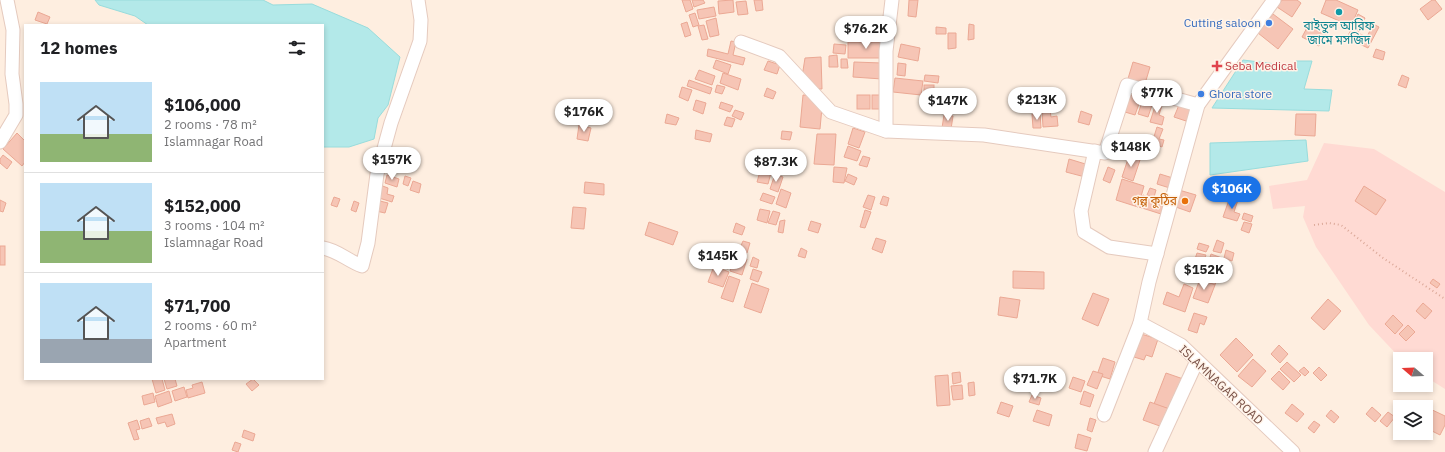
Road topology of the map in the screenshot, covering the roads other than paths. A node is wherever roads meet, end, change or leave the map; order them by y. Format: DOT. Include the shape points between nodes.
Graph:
graph roads {
  1 [pos="7,0"];
  2 [pos="418,0"];
  3 [pos="892,0"];
  4 [pos="1274,0"];
  5 [pos="741,42"];
  6 [pos="1198,105"];
  7 [pos="20,115"];
  8 [pos="886,131"];
  9 [pos="0,142"];
  10 [pos="1095,151"];
  11 [pos="324,248"];
  12 [pos="1157,254"];
  13 [pos="1140,323"];
  14 [pos="1197,361"];
  15 [pos="1104,415"];
  16 [pos="1155,452"];
  17 [pos="1293,452"];
  1 -- 7 [label="street" via="13,30 12,74"];
  2 -- 11 [label="street" via="421,20 420,41 391,123 379,167 368,243 362,266"];
  3 -- 8 [label="street" via="886,51"];
  4 -- 6 [label="street"];
  5 -- 8 [label="street" via="779,56 831,112"];
  6 -- 10 [label="street" via="1127,85 1105,153"];
  6 -- 12 [label="street"];
  7 -- 9 [label="street"];
  8 -- 10 [label="street" via="984,134"];
  10 -- 12 [label="street" via="1081,211 1084,232 1109,247"];
  12 -- 13 [label="street"];
  13 -- 14 [label="street, ISLAMNAGAR ROAD" via="1181,346"];
  13 -- 15 [label="street"];
  14 -- 16 [label="street"];
  14 -- 17 [label="street, ISLAMNAGAR ROAD"];
}
